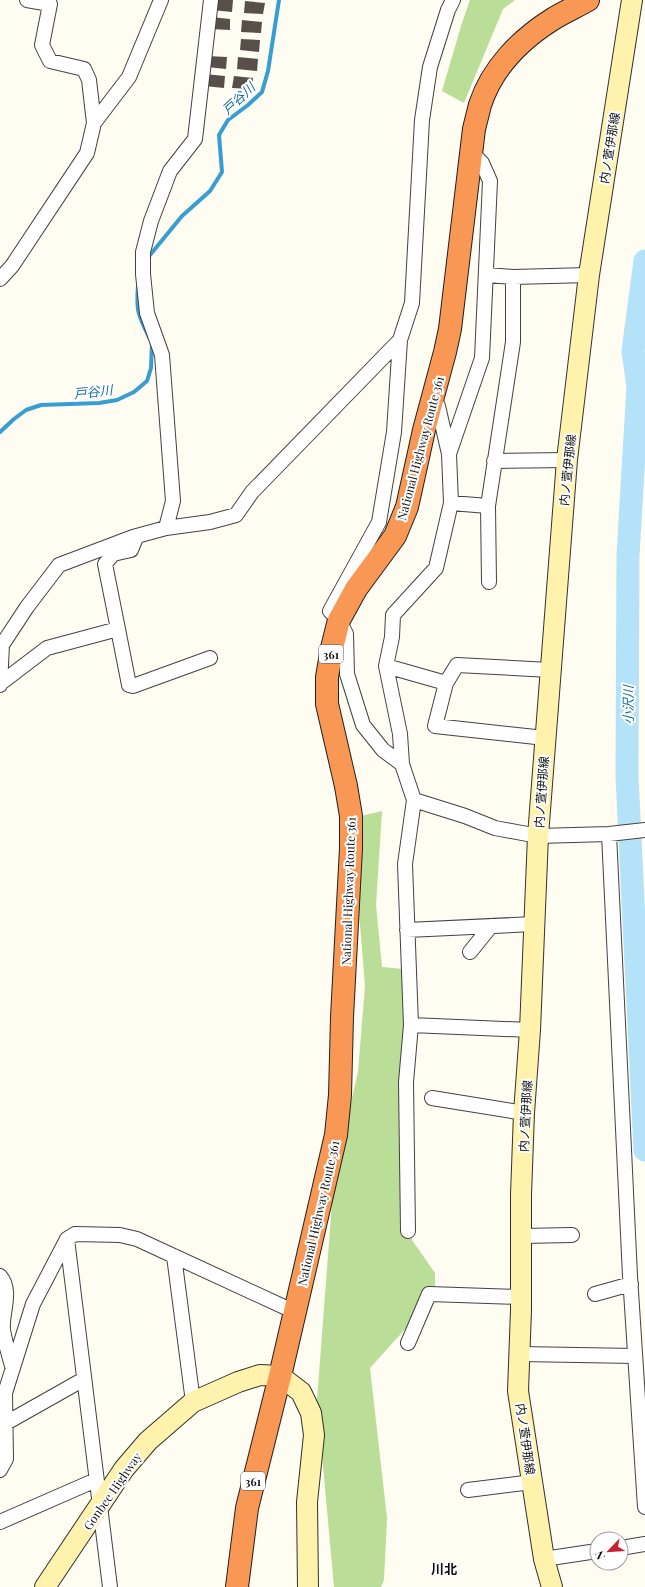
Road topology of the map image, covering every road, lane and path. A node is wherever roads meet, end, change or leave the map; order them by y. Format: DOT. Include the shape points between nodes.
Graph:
graph roads {
  1 [pos="27,0"];
  2 [pos="161,0"];
  3 [pos="211,0"];
  4 [pos="453,0"];
  5 [pos="588,0"];
  6 [pos="632,0"];
  7 [pos="94,123"];
  8 [pos="471,152"];
  9 [pos="486,275"];
  10 [pos="589,275"];
  11 [pos="513,277"];
  12 [pos="0,279"];
  13 [pos="400,340"];
  14 [pos="433,398"];
  15 [pos="449,454"];
  16 [pos="568,460"];
  17 [pos="494,461"];
  18 [pos="451,503"];
  19 [pos="488,506"];
  20 [pos="166,528"];
  21 [pos="133,537"];
  22 [pos="489,582"];
  23 [pos="340,620"];
  24 [pos="118,629"];
  25 [pos="1,645"];
  26 [pos="210,658"];
  27 [pos="386,666"];
  28 [pos="550,670"];
  29 [pos="446,683"];
  30 [pos="0,684"];
  31 [pos="545,738"];
  32 [pos="402,764"];
  33 [pos="414,800"];
  34 [pos="645,830"];
  35 [pos="611,834"];
  36 [pos="538,836"];
  37 [pos="534,924"];
  38 [pos="491,926"];
  39 [pos="407,930"];
  40 [pos="470,952"];
  41 [pos="411,1025"];
  42 [pos="530,1030"];
  43 [pos="432,1098"];
  44 [pos="524,1113"];
  45 [pos="408,1231"];
  46 [pos="572,1235"];
  47 [pos="521,1236"];
  48 [pos="67,1239"];
  49 [pos="174,1256"];
  50 [pos="1,1277"];
  51 [pos="631,1284"];
  52 [pos="595,1294"];
  53 [pos="521,1297"];
  54 [pos="295,1312"];
  55 [pos="408,1343"];
  56 [pos="520,1354"];
  57 [pos="635,1356"];
  58 [pos="12,1367"];
  59 [pos="280,1376"];
  60 [pos="84,1379"];
  61 [pos="193,1402"];
  62 [pos="6,1422"];
  63 [pos="0,1470"];
  64 [pos="96,1480"];
  65 [pos="532,1482"];
  66 [pos="468,1490"];
  67 [pos="100,1507"];
  68 [pos="645,1507"];
  69 [pos="0,1522"];
  70 [pos="645,1544"];
  71 [pos="629,1547"];
  72 [pos="589,1553"];
  73 [pos="544,1560"];
  74 [pos="44,1587"];
  75 [pos="110,1587"];
  76 [pos="237,1587"];
  77 [pos="308,1587"];
  78 [pos="552,1587"];
  1 -- 7 [label="street" via="50,4 42,45 50,61 84,69 89,80"];
  2 -- 7 [label="street" via="129,77"];
  3 -- 20 [label="street" via="194,138 170,171 143,252 147,313 162,355 173,501"];
  4 -- 13 [label="street" via="430,67 422,120 412,303"];
  5 -- 8 [label="highway, National Highway Route 361 / 361" via="530,34 507,58 490,82 480,105"];
  6 -- 10 [label="main road, 内ノ萱伊那線"];
  7 -- 12 [label="street" via="87,153 12,266"];
  8 -- 9 [label="street" via="482,163 490,181"];
  8 -- 14 [label="highway, National Highway Route 361 / 361" via="450,329"];
  9 -- 11 [label="street"];
  9 -- 15 [label="street" via="482,358"];
  10 -- 11 [label="street"];
  10 -- 16 [label="main road, 内ノ萱伊那線"];
  11 -- 17 [label="street" via="513,342"];
  13 -- 20 [label="street" via="252,492 236,515 210,522"];
  13 -- 23 [label="street" via="394,432 379,522 330,611"];
  14 -- 15 [label="street" via="438,406"];
  14 -- 23 [label="highway, National Highway Route 361 / 361" via="407,507 395,536 356,589"];
  15 -- 18 [label="street"];
  16 -- 17 [label="street"];
  16 -- 28 [label="main road, 内ノ萱伊那線"];
  17 -- 19 [label="street"];
  18 -- 19 [label="street"];
  18 -- 27 [label="street" via="436,568 393,615 392,637"];
  19 -- 22 [label="street"];
  20 -- 21 [label="street"];
  21 -- 24 [label="street" via="135,540 131,550 113,554 105,564"];
  21 -- 25 [label="street" via="59,565"];
  23 -- 32 [label="street" via="346,634 347,674 363,725 383,750"];
  23 -- 54 [label="highway, National Highway Route 361 / 361" via="327,677 327,704 351,816 340,1095 336,1135"];
  24 -- 26 [label="street" via="130,685 133,686"];
  24 -- 30 [label="street" via="48,648"];
  25 -- 30 [label="street"];
  27 -- 29 [label="street"];
  27 -- 32 [label="street" via="400,734"];
  28 -- 29 [label="street" via="457,665"];
  28 -- 31 [label="main road, 内ノ萱伊那線"];
  29 -- 31 [label="street" via="435,726"];
  31 -- 36 [label="main road, 内ノ萱伊那線"];
  32 -- 33 [label="street"];
  33 -- 36 [label="street" via="495,828"];
  33 -- 39 [label="street" via="405,864"];
  34 -- 35 [label="street"];
  35 -- 36 [label="street"];
  35 -- 51 [label="street"];
  36 -- 37 [label="main road, 内ノ萱伊那線"];
  37 -- 38 [label="street"];
  37 -- 42 [label="main road, 内ノ萱伊那線"];
  38 -- 39 [label="street"];
  38 -- 40 [label="street"];
  39 -- 41 [label="street"];
  41 -- 42 [label="street"];
  41 -- 45 [label="street" via="406,1082"];
  42 -- 44 [label="main road, 内ノ萱伊那線"];
  43 -- 44 [label="street"];
  44 -- 47 [label="main road, 内ノ萱伊那線"];
  46 -- 47 [label="street"];
  47 -- 53 [label="main road, 内ノ萱伊那線"];
  48 -- 49 [label="street" via="75,1234 120,1235 137,1239"];
  48 -- 58 [label="street" via="33,1304"];
  48 -- 60 [label="street"];
  49 -- 54 [label="street"];
  49 -- 61 [label="street"];
  50 -- 58 [label="street" via="6,1298 3,1329"];
  51 -- 52 [label="street"];
  51 -- 57 [label="street"];
  53 -- 55 [label="street" via="429,1294"];
  53 -- 56 [label="main road, 内ノ萱伊那線"];
  54 -- 59 [label="highway, National Highway Route 361 / 361"];
  56 -- 57 [label="street"];
  56 -- 65 [label="main road, 内ノ萱伊那線" via="518,1391"];
  57 -- 68 [label="street"];
  58 -- 62 [label="street" via="5,1393"];
  59 -- 61 [label="main road, Gonbee Highway" via="260,1376 238,1382"];
  59 -- 76 [label="highway, National Highway Route 361 / 361" via="247,1508"];
  59 -- 77 [label="main road" via="301,1392 311,1413 314,1435 307,1502"];
  60 -- 62 [label="street"];
  60 -- 64 [label="street"];
  61 -- 67 [label="main road, Gonbee Highway" via="148,1441 124,1469"];
  62 -- 63 [label="street" via="6,1459"];
  64 -- 67 [label="street"];
  64 -- 69 [label="street"];
  65 -- 66 [label="street"];
  65 -- 73 [label="main road, 内ノ萱伊那線"];
  67 -- 74 [label="main road, Gonbee Highway"];
  67 -- 75 [label="street"];
  70 -- 71 [label="street"];
  72 -- 73 [label="street"];
  73 -- 78 [label="main road, 内ノ萱伊那線"];
}
